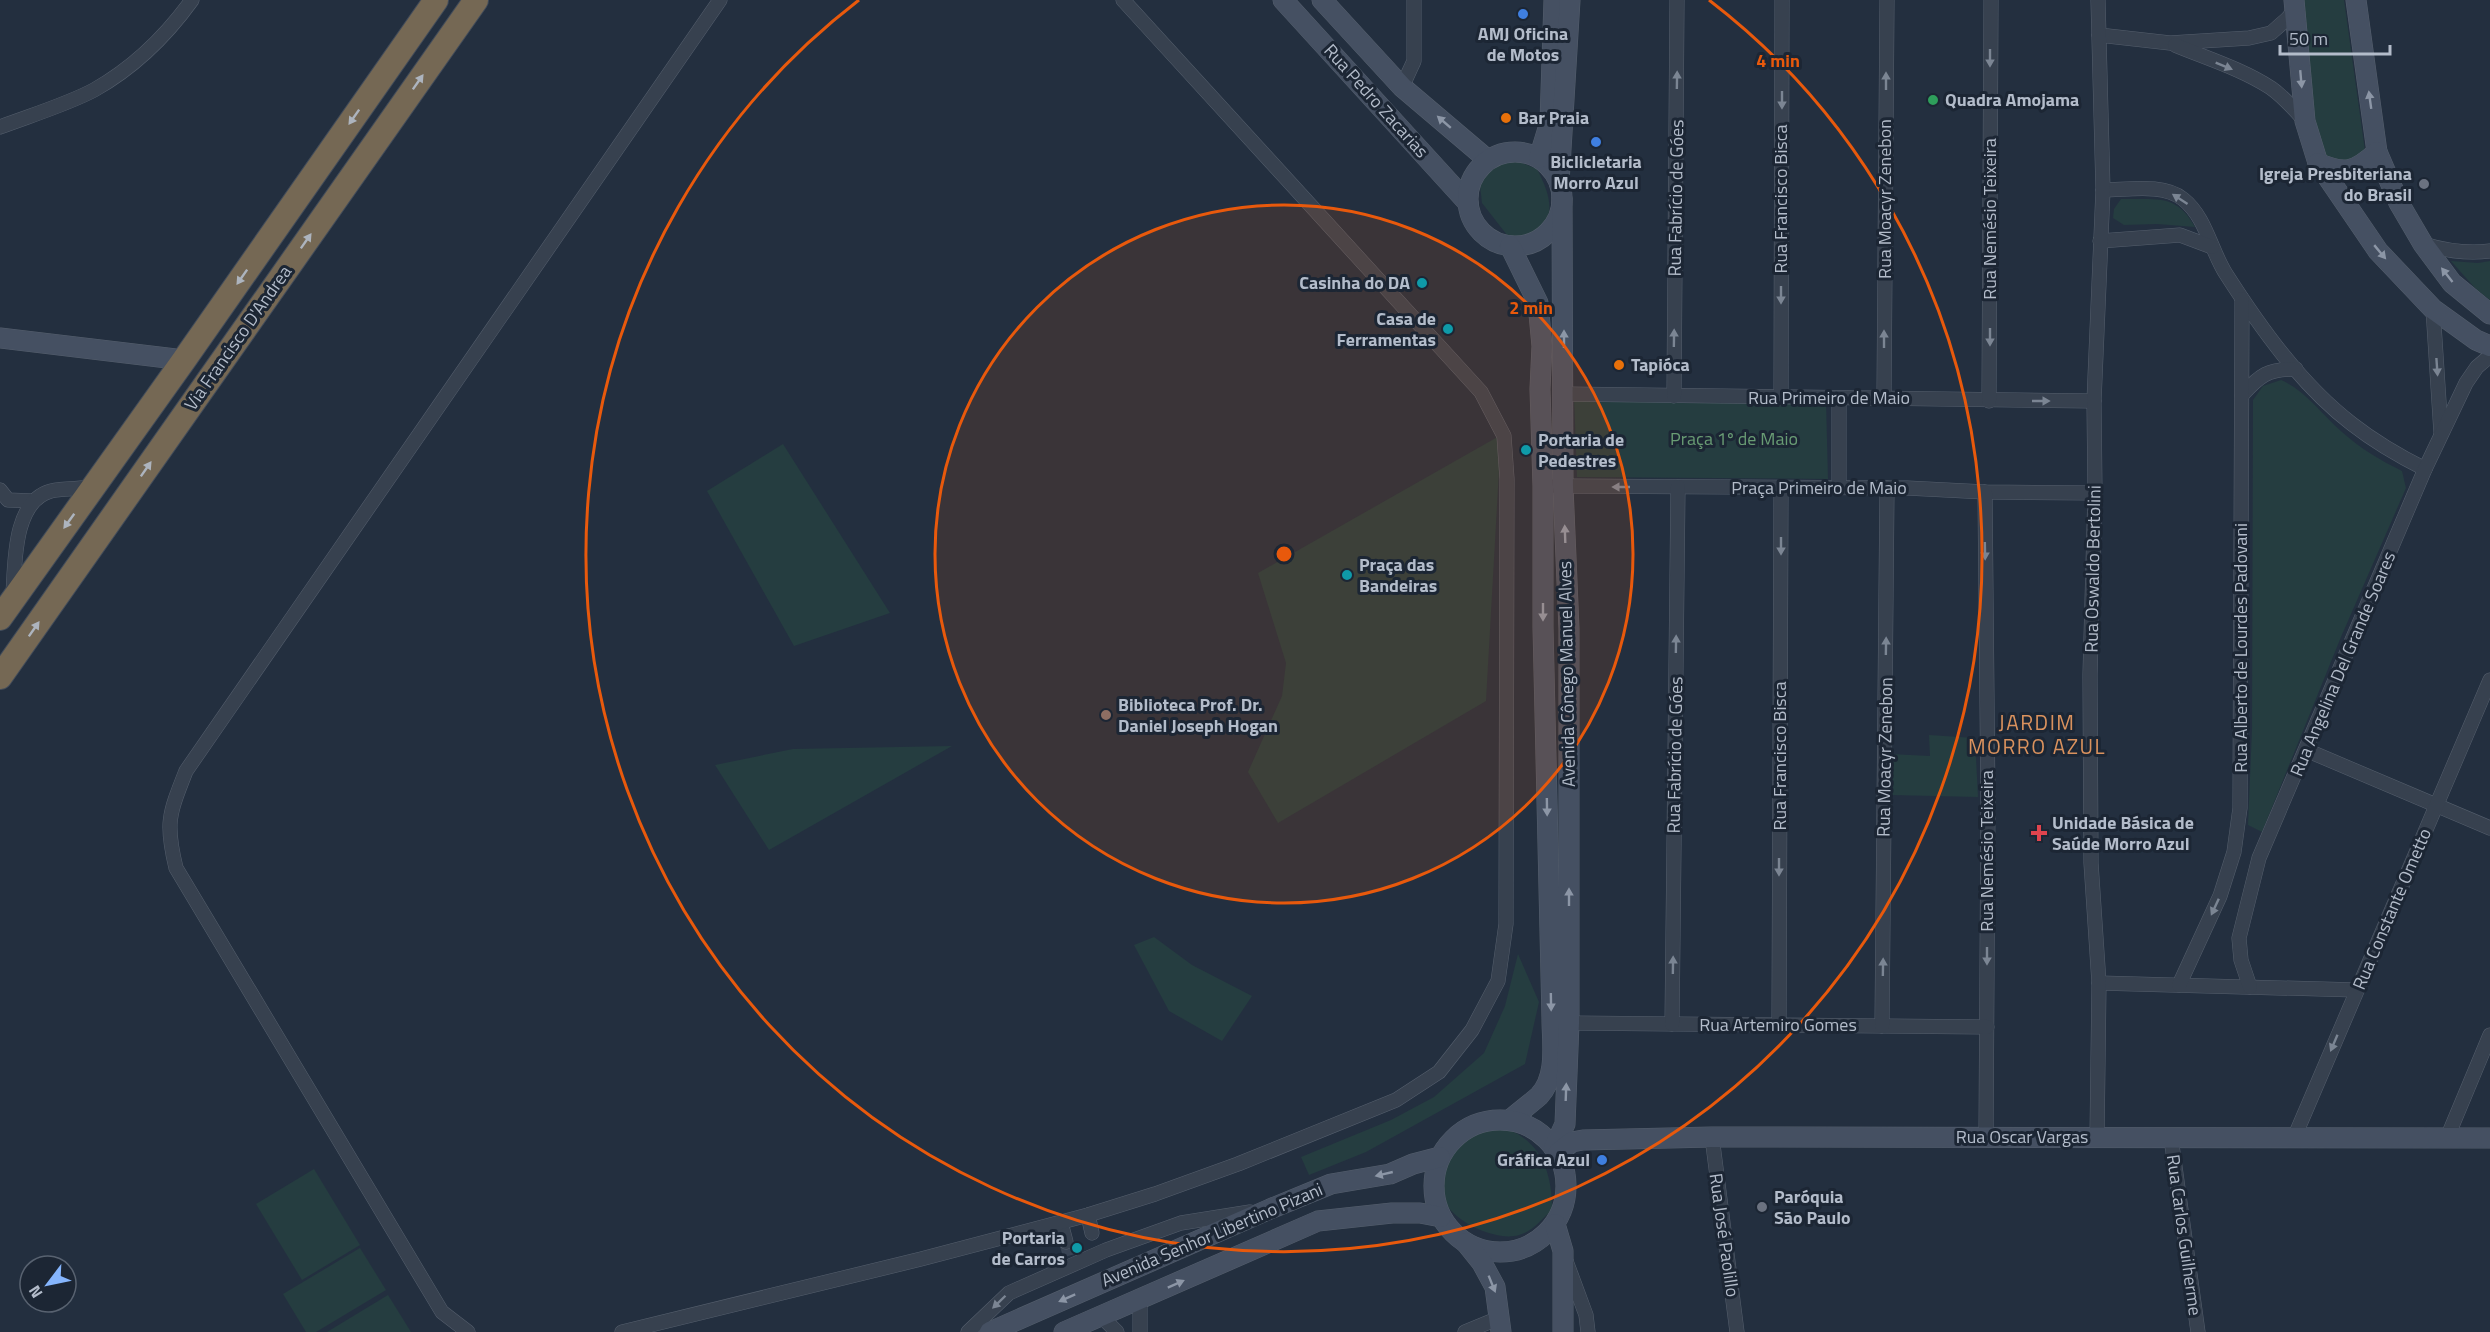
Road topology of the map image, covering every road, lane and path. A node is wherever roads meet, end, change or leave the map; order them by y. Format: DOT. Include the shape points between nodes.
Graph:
graph roads {
  1 [pos="192,0"];
  2 [pos="436,0"];
  3 [pos="476,0"];
  4 [pos="720,0"];
  5 [pos="1123,0"];
  6 [pos="1283,0"];
  7 [pos="1322,0"];
  8 [pos="1414,0"];
  9 [pos="1554,0"];
  10 [pos="1570,0"];
  11 [pos="1677,0"];
  12 [pos="1782,0"];
  13 [pos="1887,0"];
  14 [pos="1990,0"];
  15 [pos="2098,0"];
  16 [pos="2356,0"];
  17 [pos="2295,4"];
  18 [pos="2099,34"];
  19 [pos="2170,43"];
  20 [pos="1402,87"];
  21 [pos="2305,121"];
  22 [pos="0,127"];
  23 [pos="2377,152"];
  24 [pos="1539,158"];
  25 [pos="1488,160"];
  26 [pos="2318,163"];
  27 [pos="1561,190"];
  28 [pos="2103,190"];
  29 [pos="1468,203"];
  30 [pos="2100,241"];
  31 [pos="2423,244"];
  32 [pos="1510,246"];
  33 [pos="2212,247"];
  34 [pos="2490,251"];
  35 [pos="2242,299"];
  36 [pos="2433,309"];
  37 [pos="2490,314"];
  38 [pos="0,338"];
  39 [pos="1542,346"];
  40 [pos="2490,346"];
  41 [pos="2490,356"];
  42 [pos="184,360"];
  43 [pos="2296,369"];
  44 [pos="1564,394"];
  45 [pos="2242,395"];
  46 [pos="1674,396"];
  47 [pos="1781,398"];
  48 [pos="1839,398"];
  49 [pos="1884,398"];
  50 [pos="1989,401"];
  51 [pos="2094,401"];
  52 [pos="2441,435"];
  53 [pos="2425,470"];
  54 [pos="1553,486"];
  55 [pos="1678,487"];
  56 [pos="93,488"];
  57 [pos="1781,488"];
  58 [pos="1839,488"];
  59 [pos="1887,488"];
  60 [pos="0,490"];
  61 [pos="1985,492"];
  62 [pos="2096,493"];
  63 [pos="33,501"];
  64 [pos="7,608"];
  65 [pos="0,677"];
  66 [pos="2490,680"];
  67 [pos="2306,750"];
  68 [pos="2436,805"];
  69 [pos="2490,828"];
  70 [pos="2235,852"];
  71 [pos="2259,858"];
  72 [pos="2098,983"];
  73 [pos="2179,985"];
  74 [pos="2250,987"];
  75 [pos="2357,990"];
  76 [pos="1569,1023"];
  77 [pos="1672,1024"];
  78 [pos="1779,1025"];
  79 [pos="1882,1026"];
  80 [pos="1987,1027"];
  81 [pos="2490,1035"];
  82 [pos="1510,1120"];
  83 [pos="1712,1137"];
  84 [pos="1986,1137"];
  85 [pos="2097,1138"];
  86 [pos="2170,1138"];
  87 [pos="2294,1138"];
  88 [pos="2447,1138"];
  89 [pos="2490,1138"];
  90 [pos="1556,1151"];
  91 [pos="1440,1157"];
  92 [pos="1270,1209"];
  93 [pos="1088,1215"];
  94 [pos="1442,1217"];
  95 [pos="1061,1223"];
  96 [pos="1555,1224"];
  97 [pos="1092,1233"];
  98 [pos="1066,1242"];
  99 [pos="1466,1243"];
  100 [pos="1563,1251"];
  101 [pos="1140,1300"];
  102 [pos="1101,1316"];
  103 [pos="1500,1325"];
  104 [pos="468,1332"];
  105 [pos="622,1332"];
  106 [pos="968,1332"];
  107 [pos="990,1332"];
  108 [pos="1064,1332"];
  109 [pos="1117,1332"];
  110 [pos="1140,1332"];
  111 [pos="1465,1332"];
  112 [pos="1563,1332"];
  113 [pos="1588,1332"];
  114 [pos="1737,1332"];
  115 [pos="2198,1332"];
  1 -- 22 [label="street" via="176,22 138,59 93,90"];
  2 -- 42 [label="highway, Via Francisco D'Andrea, one-way"];
  65 -- 3 [label="highway, Via Francisco D'Andrea, one-way"];
  4 -- 104 [label="street" via="186,771 171,809 168,837 176,868 442,1312"];
  5 -- 93 [label="street" via="1481,392 1504,436 1506,924 1498,981 1472,1030 1439,1072 1396,1100 1155,1194"];
  6 -- 29 [label="street, Rua Pedro Zacarias"];
  7 -- 20 [label="street, Rua Pedro Zacarias"];
  8 -- 20 [label="street" via="1414,62"];
  9 -- 24 [label="street" via="1550,122"];
  10 -- 27 [label="street, Avenida Cônego Manuel Alves"];
  46 -- 11 [label="street, Rua Fabrício de Góes, one-way"];
  12 -- 47 [label="street, Rua Francisco Bisca, one-way"];
  49 -- 13 [label="street, Rua Moacyr Zenebon, one-way"];
  14 -- 50 [label="street, Rua Nemésio Teixeira, one-way"];
  15 -- 18 [label="street, Rua Oswaldo Bertolini"];
  23 -- 16 [label="street, one-way"];
  17 -- 19 [label="street" via="2288,18 2271,33 2249,39"];
  17 -- 21 [label="street, one-way"];
  18 -- 19 [label="street"];
  18 -- 28 [label="street, Rua Oswaldo Bertolini"];
  19 -- 21 [label="street, one-way" via="2253,77 2272,88"];
  25 -- 20 [label="street, Rua Pedro Zacarias, one-way"];
  21 -- 26 [label="street"];
  23 -- 26 [label="street" via="2353,169 2336,171"];
  23 -- 31 [label="street" via="2399,203"];
  24 -- 25 [label="street" via="1513,152"];
  24 -- 27 [label="street" via="1551,168"];
  25 -- 29 [label="street" via="1473,179"];
  26 -- 36 [label="street, one-way" via="2378,251"];
  27 -- 32 [label="street" via="1560,214 1552,228 1541,239"];
  44 -- 27 [label="street, Avenida Cônego Manuel Alves, one-way"];
  28 -- 30 [label="street, Rua Oswaldo Bertolini"];
  33 -- 28 [label="street, one-way" via="2197,214 2183,199 2163,190"];
  29 -- 32 [label="street" via="1482,231"];
  30 -- 33 [label="street" via="2180,235"];
  30 -- 51 [label="street, Rua Oswaldo Bertolini"];
  31 -- 34 [label="street" via="2447,251"];
  37 -- 31 [label="street, one-way" via="2452,283"];
  32 -- 39 [label="street, Avenida Cônego Manuel Alves" via="1538,303"];
  33 -- 35 [label="street"];
  35 -- 43 [label="street"];
  35 -- 45 [label="street, Rua Alberto de Lourdes Padovani"];
  36 -- 40 [label="street"];
  36 -- 52 [label="street, one-way"];
  38 -- 42 [label="street"];
  39 -- 44 [label="street" via="1550,386"];
  39 -- 54 [label="street, Avenida Cônego Manuel Alves" via="1540,389"];
  41 -- 52 [label="street, Rua Angelina Del Grande Soares" via="2466,383"];
  42 -- 56 [label="highway, Via Francisco D'Andrea"];
  43 -- 45 [label="street" via="2275,369 2257,378"];
  43 -- 53 [label="street" via="2350,423"];
  44 -- 46 [label="street, Rua Primeiro de Maio"];
  44 -- 54 [label="street, Avenida Cônego Manuel Alves"];
  45 -- 70 [label="street, Rua Alberto de Lourdes Padovani" via="2240,808"];
  46 -- 47 [label="street, Rua Primeiro de Maio"];
  47 -- 48 [label="street, Rua Primeiro de Maio"];
  48 -- 49 [label="street, Rua Primeiro de Maio"];
  48 -- 58 [label="street"];
  49 -- 50 [label="street, Rua Primeiro de Maio"];
  50 -- 51 [label="street, Rua Primeiro de Maio, one-way"];
  51 -- 62 [label="street, Rua Oswaldo Bertolini"];
  52 -- 53 [label="street, Rua Angelina Del Grande Soares"];
  53 -- 67 [label="street, Rua Angelina Del Grande Soares"];
  55 -- 54 [label="street, Praça Primeiro de Maio, one-way"];
  76 -- 54 [label="street, Avenida Cônego Manuel Alves, one-way" via="1569,629"];
  54 -- 82 [label="street, Avenida Cônego Manuel Alves, one-way" via="1543,627 1551,1069 1547,1085"];
  55 -- 57 [label="street, Praça Primeiro de Maio"];
  77 -- 55 [label="street, Rua Fabrício de Góes, one-way"];
  56 -- 63 [label="street" via="51,491"];
  56 -- 64 [label="highway, Via Francisco D'Andrea, one-way"];
  57 -- 58 [label="street, Praça Primeiro de Maio"];
  57 -- 78 [label="street, Rua Francisco Bisca, one-way"];
  58 -- 59 [label="street, Praça Primeiro de Maio"];
  59 -- 61 [label="street, Praça Primeiro de Maio"];
  79 -- 59 [label="street, Rua Moacyr Zenebon, one-way"];
  60 -- 63 [label="street" via="8,500"];
  61 -- 62 [label="street, Praça Primeiro de Maio"];
  61 -- 80 [label="street, Rua Nemésio Teixeira, one-way"];
  62 -- 72 [label="street, Rua Oswaldo Bertolini" via="2090,675 2091,863"];
  63 -- 64 [label="street" via="25,512 15,548"];
  66 -- 68 [label="street, Rua Constante Ometto"];
  67 -- 68 [label="street"];
  67 -- 71 [label="street, Rua Angelina Del Grande Soares"];
  68 -- 69 [label="street"];
  68 -- 75 [label="street, Rua Constante Ometto"];
  70 -- 71 [label="street"];
  70 -- 73 [label="street, Rua Alberto de Lourdes Padovani, one-way" via="2220,896"];
  71 -- 74 [label="street, Rua Angelina Del Grande Soares" via="2239,938"];
  72 -- 73 [label="street"];
  72 -- 85 [label="street, Rua Oswaldo Bertolini"];
  73 -- 74 [label="street"];
  74 -- 75 [label="street"];
  75 -- 87 [label="street, Rua Constante Ometto, one-way"];
  76 -- 77 [label="street, Rua Artemiro Gomes"];
  90 -- 76 [label="street, Avenida Cônego Manuel Alves, one-way" via="1565,1124"];
  77 -- 78 [label="street, Rua Artemiro Gomes"];
  78 -- 79 [label="street, Rua Artemiro Gomes"];
  79 -- 80 [label="street, Rua Artemiro Gomes"];
  80 -- 84 [label="street, Rua Nemésio Teixeira"];
  81 -- 88 [label="street"];
  82 -- 90 [label="street" via="1542,1135"];
  82 -- 91 [label="street" via="1489,1120 1469,1127 1452,1139"];
  83 -- 84 [label="street, Rua Oscar Vargas"];
  83 -- 90 [label="street, Rua Oscar Vargas" via="1583,1140"];
  83 -- 114 [label="street, Rua José Paolillo"];
  84 -- 85 [label="street, Rua Oscar Vargas"];
  85 -- 86 [label="street, Rua Oscar Vargas"];
  86 -- 87 [label="street, Rua Oscar Vargas"];
  86 -- 115 [label="street, Rua Carlos Guilherme"];
  87 -- 88 [label="street, Rua Oscar Vargas"];
  88 -- 89 [label="street, Rua Oscar Vargas"];
  90 -- 96 [label="street" via="1566,1189"];
  91 -- 92 [label="street, Avenida Senhor Libertino Pizani, one-way" via="1390,1174 1331,1184"];
  91 -- 94 [label="street" via="1434,1197"];
  92 -- 106 [label="street, one-way" via="1181,1223 1072,1262 1009,1293"];
  92 -- 107 [label="street, Avenida Senhor Libertino Pizani, one-way"];
  93 -- 95 [label="street"];
  93 -- 97 [label="street"];
  94 -- 99 [label="street"];
  101 -- 94 [label="street, Avenida Senhor Libertino Pizani, one-way" via="1318,1221 1392,1213"];
  95 -- 98 [label="street"];
  95 -- 105 [label="street"];
  96 -- 99 [label="street" via="1524,1248 1504,1252"];
  96 -- 100 [label="street"];
  99 -- 103 [label="street, one-way" via="1495,1287"];
  100 -- 112 [label="street"];
  100 -- 113 [label="street" via="1586,1315"];
  101 -- 102 [label="street, Avenida Senhor Libertino Pizani"];
  101 -- 110 [label="street"];
  102 -- 108 [label="street, Avenida Senhor Libertino Pizani"];
  102 -- 109 [label="street"];
  103 -- 111 [label="street"];
}
